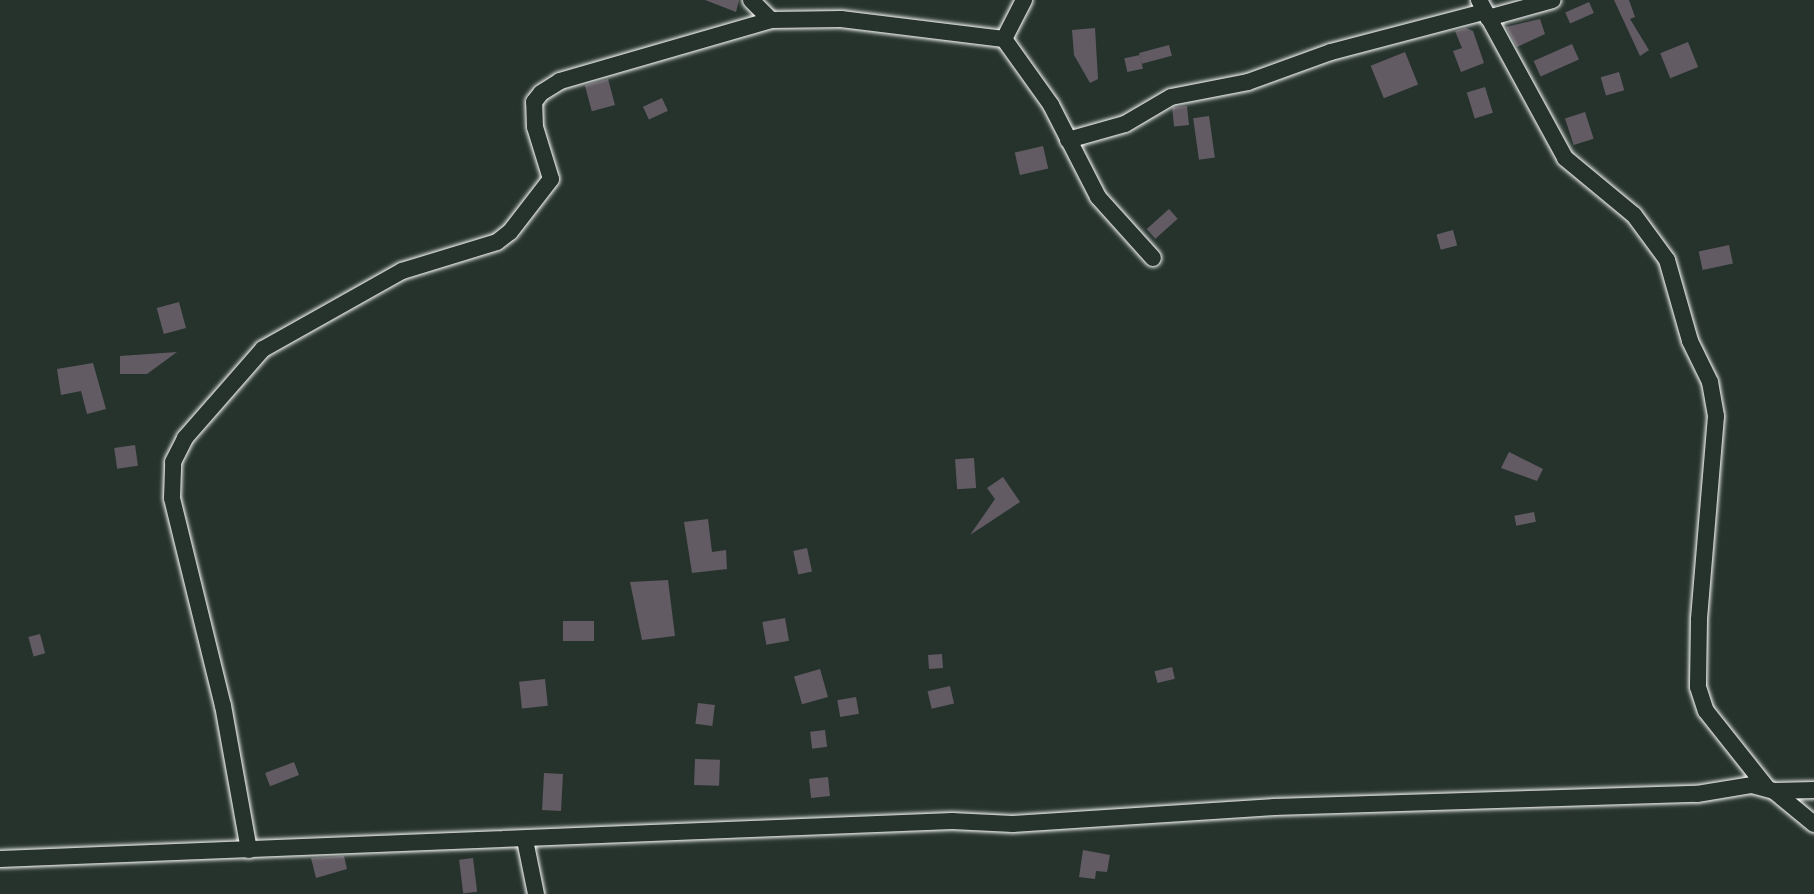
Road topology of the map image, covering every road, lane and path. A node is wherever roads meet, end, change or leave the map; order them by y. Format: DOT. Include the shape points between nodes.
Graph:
graph roads {
  1 [pos="751,0"];
  2 [pos="1024,0"];
  3 [pos="1553,0"];
  4 [pos="1483,10"];
  5 [pos="771,20"];
  6 [pos="1004,39"];
  7 [pos="1068,140"];
  8 [pos="1153,258"];
  9 [pos="1771,790"];
  10 [pos="1814,790"];
  11 [pos="1814,824"];
  12 [pos="525,840"];
  13 [pos="249,850"];
  14 [pos="0,859"];
  15 [pos="536,894"];
  1 -- 5 [label="street"];
  2 -- 6 [label="street"];
  3 -- 4 [label="street"];
  4 -- 7 [label="street" via="1331,52 1248,82 1171,97 1125,124"];
  4 -- 9 [label="street" via="1565,158 1634,215 1667,260 1690,341 1710,382 1716,416 1698,687 1706,711"];
  5 -- 6 [label="street" via="841,19"];
  5 -- 13 [label="street" via="560,81 541,93 534,102 535,127 551,179 510,232 497,242 402,271 263,349 185,438 173,462 172,498 223,706"];
  6 -- 7 [label="street" via="1051,105"];
  7 -- 8 [label="street" via="1098,197"];
  9 -- 10 [label="street"];
  9 -- 11 [label="street"];
  9 -- 12 [label="street" via="1752,785 1686,795"];
  12 -- 13 [label="street"];
  12 -- 15 [label="street"];
  13 -- 14 [label="street"];
}
